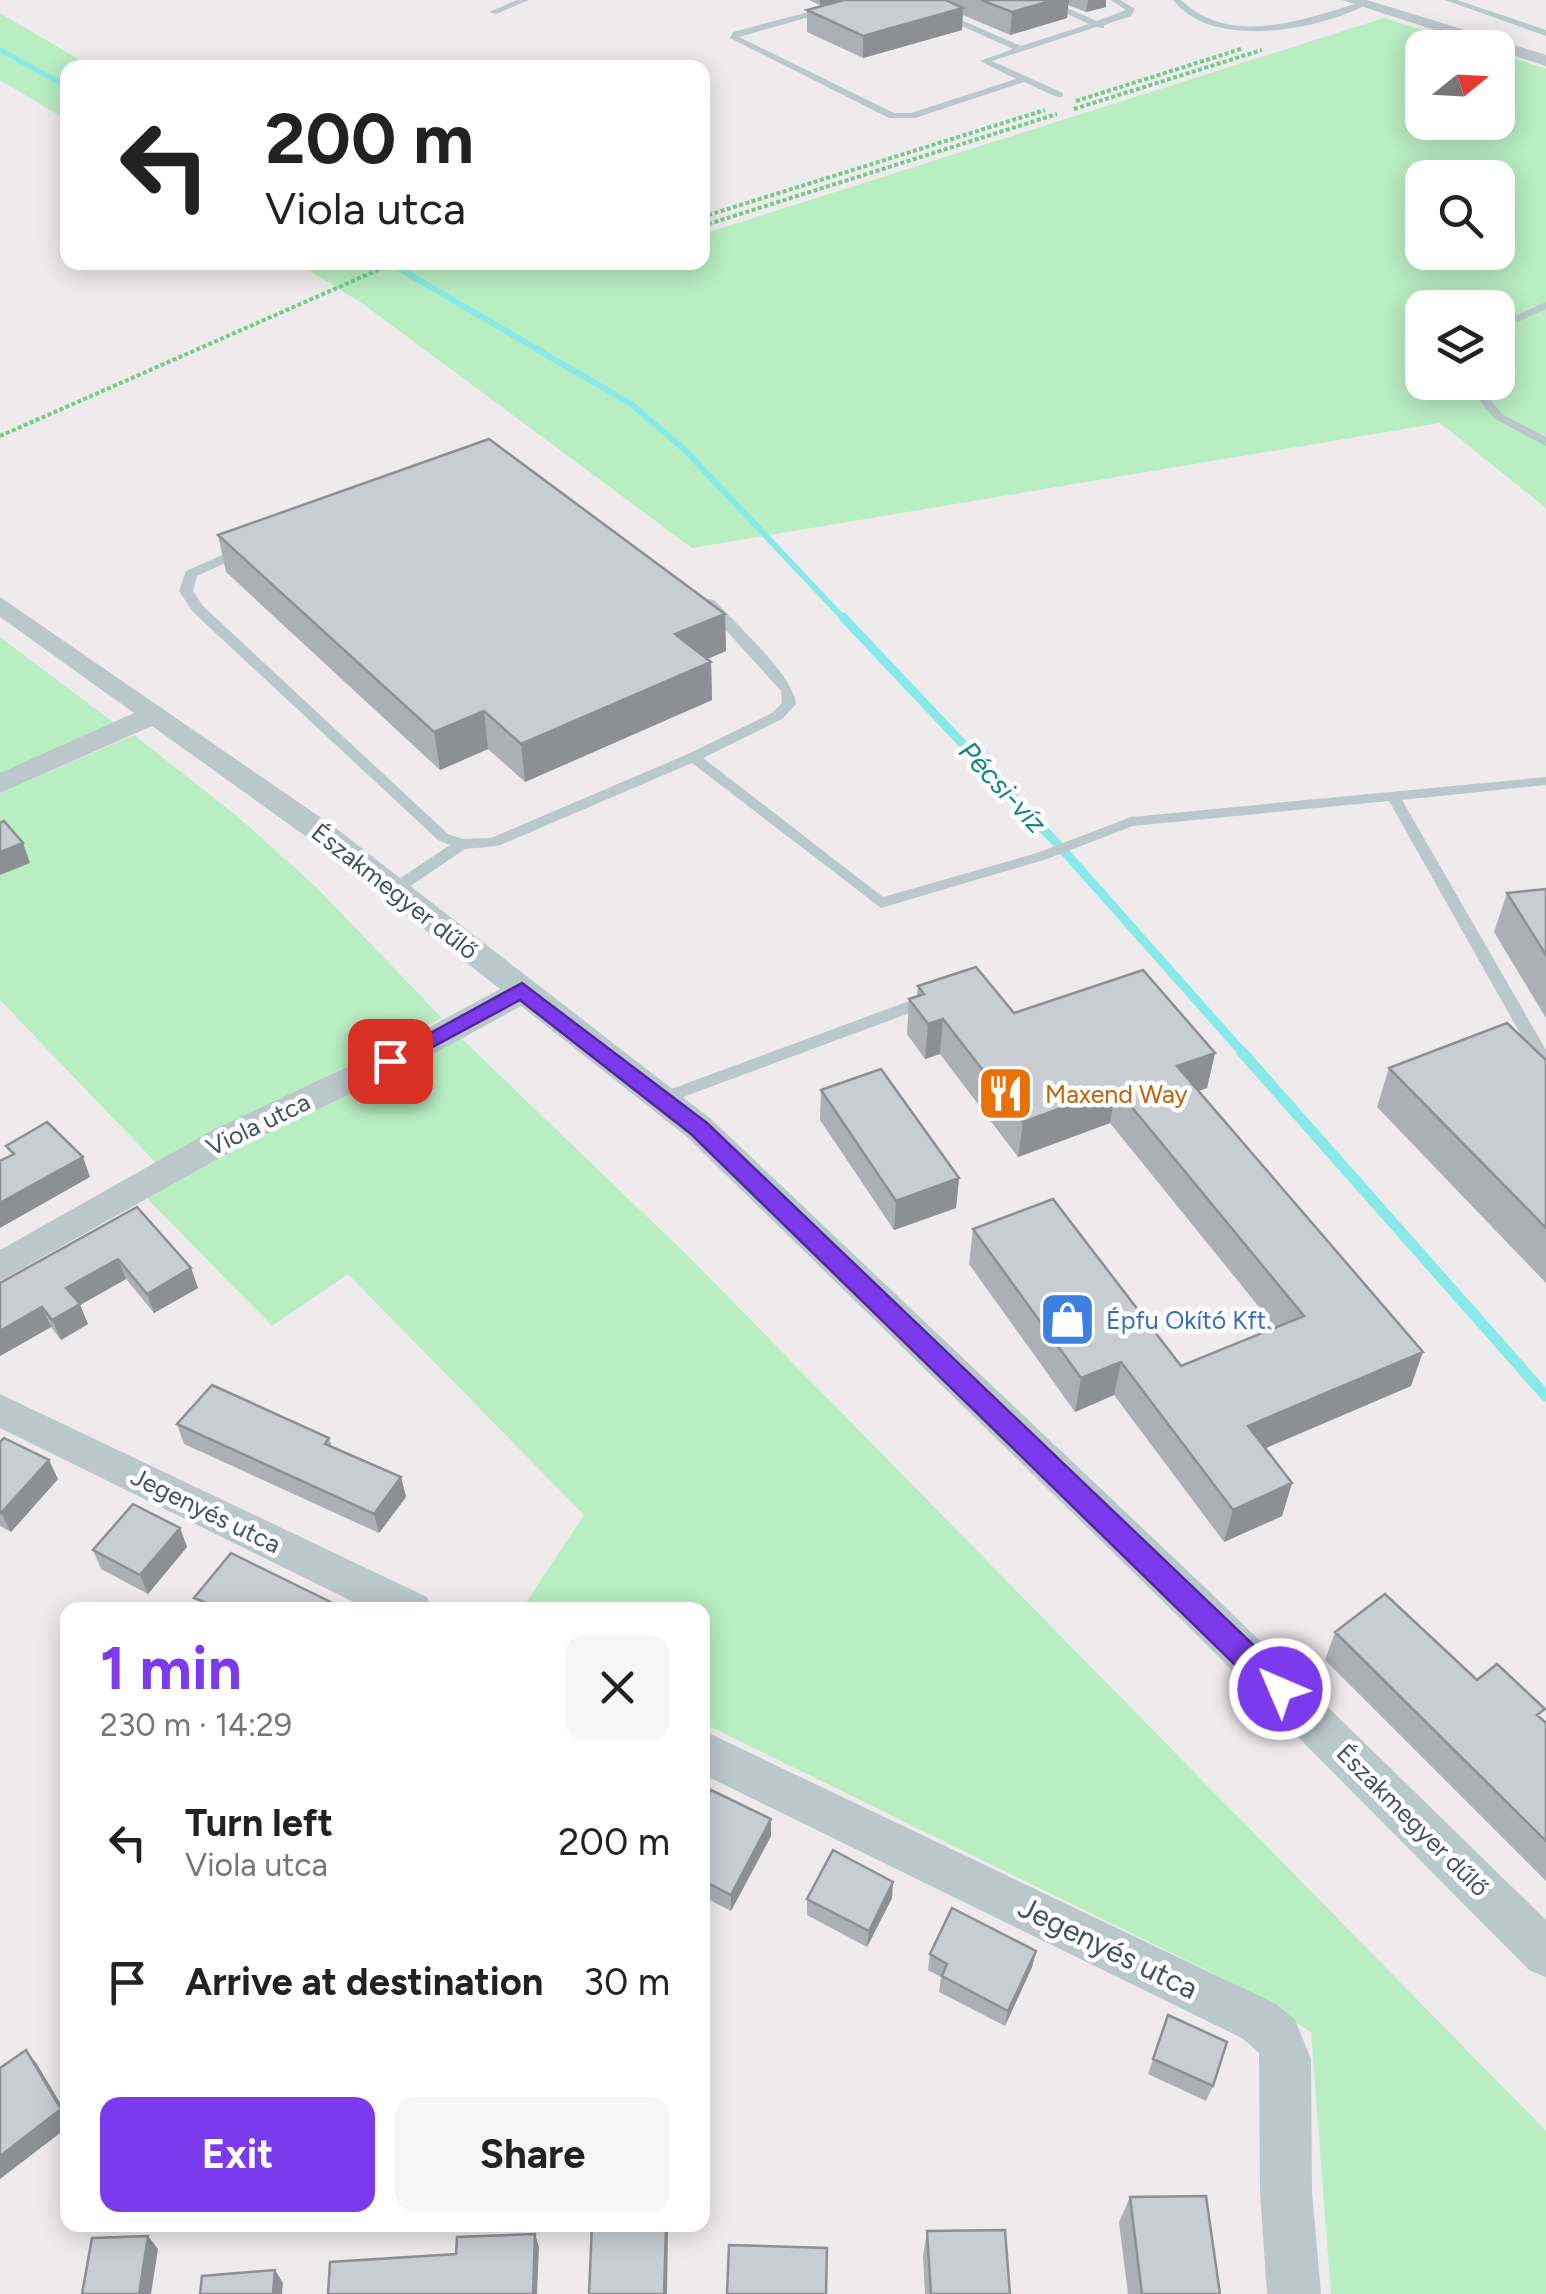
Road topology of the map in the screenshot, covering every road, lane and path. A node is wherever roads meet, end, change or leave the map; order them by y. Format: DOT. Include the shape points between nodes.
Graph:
graph roads {
  1 [pos="526,0"];
  2 [pos="864,0"];
  3 [pos="908,0"];
  4 [pos="1041,0"];
  5 [pos="1114,0"];
  6 [pos="1177,0"];
  7 [pos="1449,0"];
  8 [pos="1357,2"];
  9 [pos="492,12"];
  10 [pos="1100,26"];
  11 [pos="1546,33"];
  12 [pos="1266,41"];
  13 [pos="1274,46"];
  14 [pos="1021,49"];
  15 [pos="1546,61"];
  16 [pos="1025,79"];
  17 [pos="1060,94"];
  18 [pos="710,215"];
  19 [pos="710,223"];
  20 [pos="379,270"];
  21 [pos="1546,306"];
  22 [pos="1515,320"];
  23 [pos="1484,400"];
  24 [pos="0,436"];
  25 [pos="1546,442"];
  26 [pos="250,548"];
  27 [pos="688,588"];
  28 [pos="0,605"];
  29 [pos="154,714"];
  30 [pos="693,757"];
  31 [pos="1546,782"];
  32 [pos="0,784"];
  33 [pos="1393,796"];
  34 [pos="462,844"];
  35 [pos="396,889"];
  36 [pos="522,990"];
  37 [pos="948,993"];
  38 [pos="1546,1064"];
  39 [pos="661,1099"];
  40 [pos="0,1267"];
  41 [pos="0,1410"];
  42 [pos="396,1602"];
  43 [pos="710,1755"];
  44 [pos="1546,1952"];
  45 [pos="1294,2294"];
  1 -- 9 [label="lane"];
  2 -- 16 [label="lane" via="734,38 892,116 912,116"];
  3 -- 14 [label="lane"];
  4 -- 10 [label="lane"];
  5 -- 10 [label="lane" via="1131,8 1128,14"];
  6 -- 8 [label="lane" via="1235,30 1257,32"];
  7 -- 11 [label="lane"];
  8 -- 15 [label="street"];
  10 -- 14 [label="lane"];
  12 -- 18 [label="path"];
  13 -- 19 [label="path"];
  14 -- 16 [label="lane" via="984,61"];
  16 -- 17 [label="lane"];
  20 -- 24 [label="path"];
  21 -- 22 [label="lane"];
  23 -- 25 [label="lane" via="1499,417"];
  26 -- 34 [label="lane" via="191,574 186,591 198,610 443,838"];
  27 -- 30 [label="lane" via="778,678 789,704"];
  28 -- 29 [label="street, Északmegyer dűlő"];
  29 -- 32 [label="street"];
  29 -- 35 [label="street, Északmegyer dűlő"];
  30 -- 33 [label="lane" via="881,903 1131,822"];
  30 -- 34 [label="lane" via="530,830 492,843"];
  31 -- 33 [label="lane"];
  33 -- 38 [label="lane"];
  34 -- 35 [label="lane"];
  35 -- 36 [label="street, Északmegyer dűlő"];
  36 -- 39 [label="street, Északmegyer dűlő"];
  36 -- 40 [label="street, Viola utca" via="225,1138"];
  37 -- 39 [label="lane"];
  39 -- 44 [label="street, Északmegyer dűlő" via="714,1142 1171,1582"];
  41 -- 42 [label="street, Jegenyés utca"];
  43 -- 45 [label="street, Jegenyés utca" via="1278,2037 1286,2059"];
}
